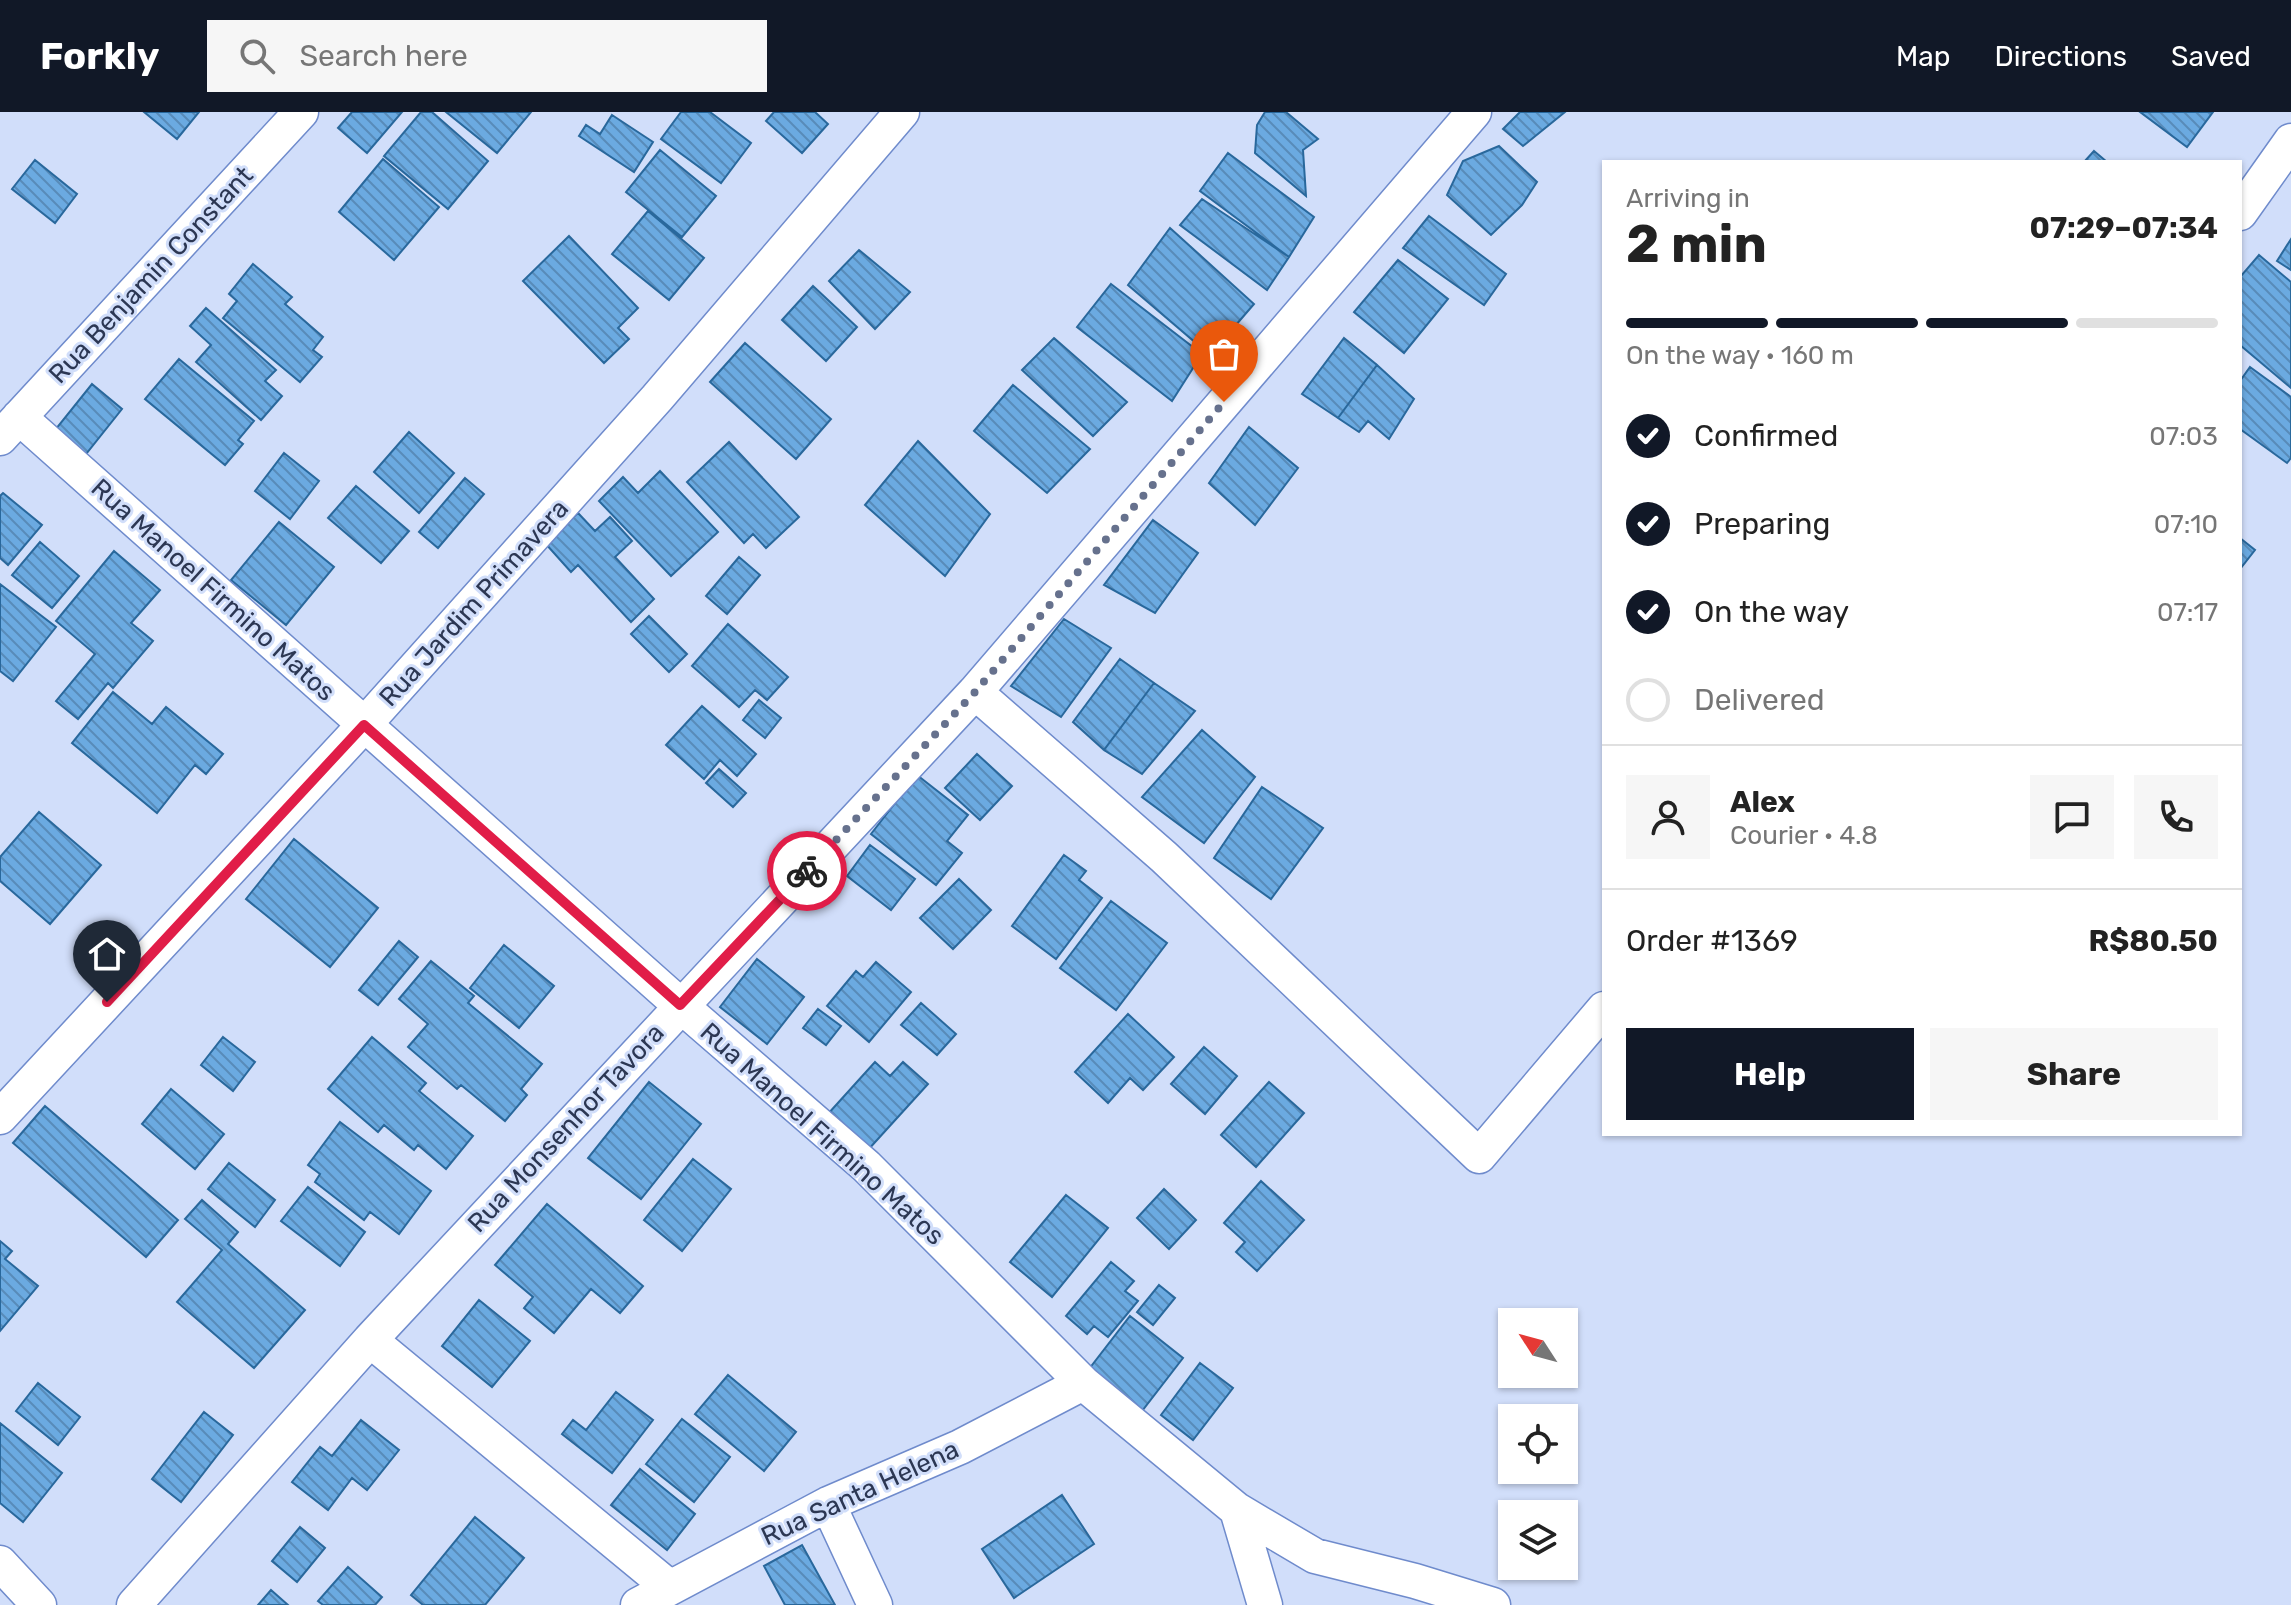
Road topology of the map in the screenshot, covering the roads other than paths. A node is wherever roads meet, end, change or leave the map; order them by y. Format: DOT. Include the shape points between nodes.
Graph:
graph roads {
  1 [pos="301,112"];
  2 [pos="902,112"];
  3 [pos="1474,112"];
  4 [pos="2291,141"];
  5 [pos="2242,210"];
  6 [pos="10,428"];
  7 [pos="975,692"];
  8 [pos="364,725"];
  9 [pos="680,1005"];
  10 [pos="1602,1011"];
  11 [pos="0,1117"];
  12 [pos="370,1340"];
  13 [pos="1083,1383"];
  14 [pos="828,1504"];
  15 [pos="1237,1510"];
  16 [pos="0,1563"];
  17 [pos="669,1587"];
  18 [pos="39,1605"];
  19 [pos="134,1605"];
  20 [pos="638,1605"];
  21 [pos="875,1605"];
  22 [pos="1265,1605"];
  23 [pos="1493,1605"];
  1 -- 6 [label="street, Rua Benjamin Constant"];
  2 -- 8 [label="street, Rua Jardim Primavera" via="657,398"];
  3 -- 7 [label="street, Rua Monsenhor Tavora"];
  4 -- 5 [label="street"];
  6 -- 8 [label="street, Rua Manoel Firmino Matos"];
  7 -- 9 [label="street, Rua Monsenhor Tavora"];
  7 -- 10 [label="street" via="1164,857 1479,1156"];
  8 -- 9 [label="street, Rua Manoel Firmino Matos"];
  8 -- 11 [label="street, Rua Jardim Primavera"];
  9 -- 12 [label="street, Rua Monsenhor Tavora"];
  9 -- 13 [label="street, Rua Manoel Firmino Matos" via="866,1166"];
  12 -- 17 [label="street"];
  12 -- 19 [label="street, Rua Monsenhor Tavora"];
  13 -- 14 [label="street, Rua Santa Helena" via="960,1447"];
  13 -- 15 [label="street, Rua Manoel Firmino Matos"];
  14 -- 17 [label="street, Rua Santa Helena"];
  14 -- 21 [label="street"];
  15 -- 22 [label="street"];
  15 -- 23 [label="street, Rua Manoel Firmino Matos" via="1315,1556"];
  16 -- 18 [label="street"];
  17 -- 20 [label="street, Rua Santa Helena"];
}
